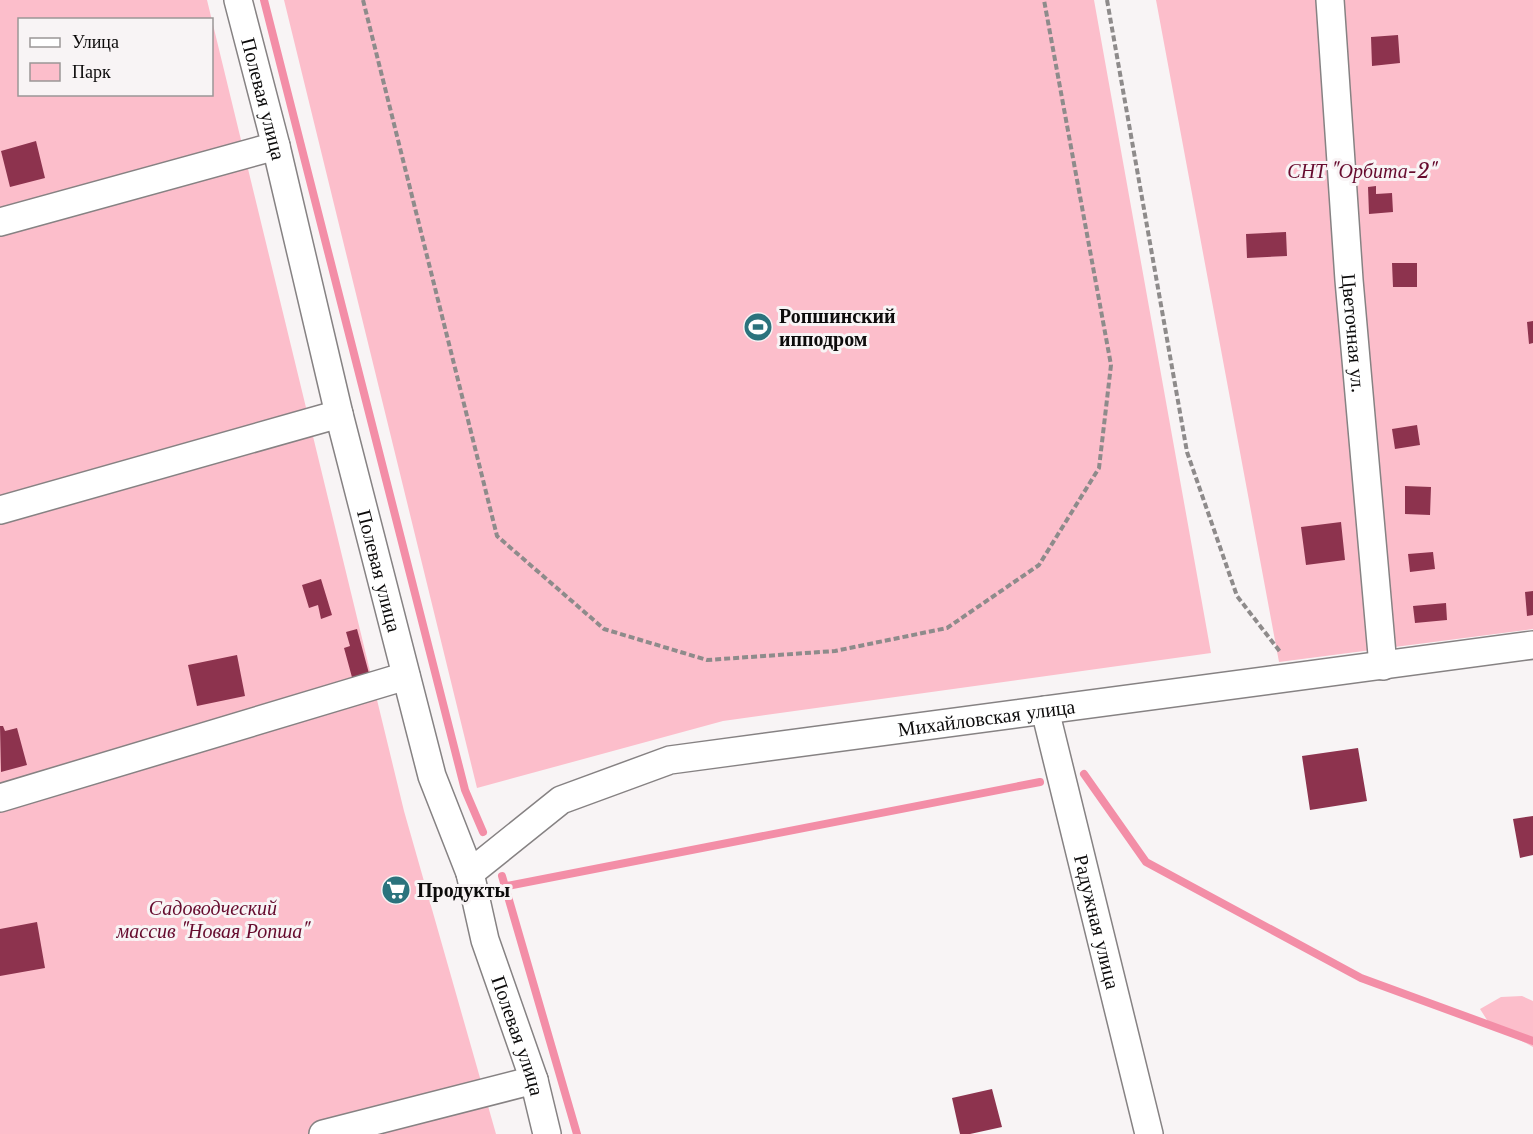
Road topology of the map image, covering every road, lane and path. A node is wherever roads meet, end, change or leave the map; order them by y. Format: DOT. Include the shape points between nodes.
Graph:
graph roads {
  1 [pos="238,0"];
  2 [pos="363,0"];
  3 [pos="1044,0"];
  4 [pos="1107,0"];
  5 [pos="1330,0"];
  6 [pos="276,146"];
  7 [pos="0,222"];
  8 [pos="339,414"];
  9 [pos="0,510"];
  10 [pos="1533,645"];
  11 [pos="1383,666"];
  12 [pos="406,676"];
  13 [pos="1300,677"];
  14 [pos="1045,710"];
  15 [pos="0,798"];
  16 [pos="470,873"];
  17 [pos="534,1080"];
  18 [pos="323,1134"];
  19 [pos="547,1134"];
  20 [pos="1149,1134"];
  1 -- 6 [label="street, Полевая улица"];
  2 -- 3 [label="path" via="497,536 604,629 707,660 835,651 947,628 1040,565 1099,468 1111,365"];
  4 -- 13 [label="path" via="1187,452 1237,596"];
  5 -- 11 [label="street, Цветочная ул." via="1350,291"];
  6 -- 7 [label="street"];
  6 -- 8 [label="street, Полевая улица"];
  8 -- 9 [label="street"];
  8 -- 12 [label="street, Полевая улица"];
  10 -- 11 [label="street, Михайловская улица"];
  11 -- 13 [label="street, Михайловская улица"];
  12 -- 15 [label="street"];
  12 -- 16 [label="street, Полевая улица" via="432,776"];
  13 -- 14 [label="street, Михайловская улица"];
  14 -- 16 [label="street, Михайловская улица" via="670,760 561,800"];
  14 -- 20 [label="street, Радужная улица"];
  16 -- 17 [label="street, Полевая улица" via="485,940"];
  17 -- 18 [label="street"];
  17 -- 19 [label="street, Полевая улица"];
}
